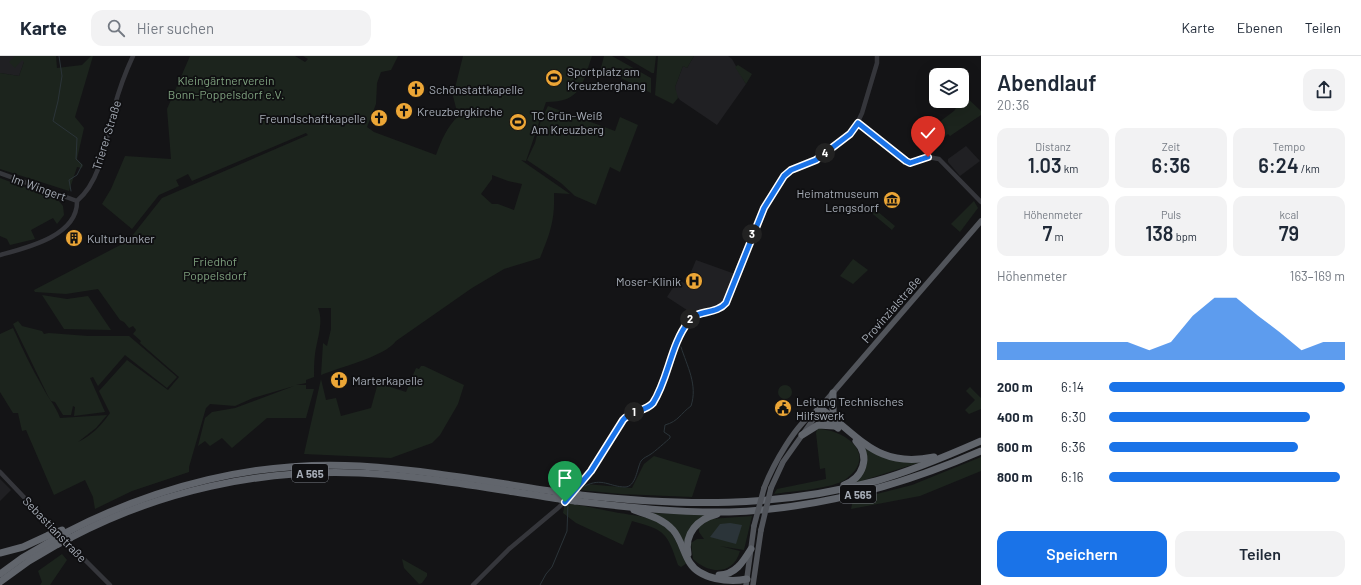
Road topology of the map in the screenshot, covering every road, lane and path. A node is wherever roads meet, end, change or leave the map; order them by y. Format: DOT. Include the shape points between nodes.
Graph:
graph roads {
  1 [pos="133,56"];
  2 [pos="877,56"];
  3 [pos="858,123"];
  4 [pos="0,173"];
  5 [pos="77,201"];
  6 [pos="981,202"];
  7 [pos="981,221"];
  8 [pos="0,255"];
  9 [pos="833,393"];
  10 [pos="818,410"];
  11 [pos="836,424"];
  12 [pos="802,435"];
  13 [pos="981,441"];
  14 [pos="981,452"];
  15 [pos="951,454"];
  16 [pos="0,472"];
  17 [pos="827,491"];
  18 [pos="577,495"];
  19 [pos="562,496"];
  20 [pos="619,506"];
  21 [pos="728,512"];
  22 [pos="66,534"];
  23 [pos="53,540"];
  24 [pos="751,549"];
  25 [pos="0,553"];
  26 [pos="687,554"];
  27 [pos="0,574"];
  28 [pos="728,577"];
  29 [pos="0,582"];
  30 [pos="749,584"];
  31 [pos="110,585"];
  32 [pos="473,585"];
  33 [pos="736,585"];
  1 -- 5 [label="street, Trierer Straße" via="97,169 84,195"];
  2 -- 3 [label="street"];
  3 -- 6 [label="street" via="910,163 926,157 942,160"];
  3 -- 18 [label="street" via="850,134 816,160 791,170 784,176 764,208 725,305 717,310 696,314 689,321 677,343 653,403 623,420"];
  4 -- 5 [label="street, Im Wingert"];
  5 -- 8 [label="street, Trierer Straße" via="73,215 60,232 44,241"];
  7 -- 9 [label="main road, Provinzialstraße"];
  9 -- 10 [label="main road, Provinzialstraße"];
  9 -- 11 [label="highway"];
  10 -- 11 [label="highway"];
  10 -- 12 [label="main road, Provinzialstraße"];
  10 -- 24 [label="main road, Provinzialstraße, bridge" via="811,414 788,442 770,474 754,526"];
  11 -- 12 [label="highway" via="818,425"];
  11 -- 15 [label="highway" via="876,452 896,460 924,460"];
  11 -- 17 [label="highway" via="860,446 864,460 857,478"];
  12 -- 30 [label="main road, Provinzialstraße, bridge" via="771,488 754,575"];
  13 -- 15 [label="highway, A 565"];
  14 -- 21 [label="highway, A 565" via="900,483 860,494 781,508"];
  15 -- 17 [label="highway, A 565" via="890,477"];
  16 -- 31 [label="street, Sebastianstraße"];
  17 -- 18 [label="highway, A 565" via="708,504"];
  18 -- 19 [label="highway, A 565, bridge"];
  18 -- 20 [label="highway, A 565"];
  18 -- 32 [label="street" via="514,544"];
  19 -- 22 [label="highway, A 565" via="384,475 290,474 224,483 186,492"];
  19 -- 22 [label="highway, A 565" via="385,468 291,466 186,484 132,502"];
  20 -- 21 [label="highway, A 565"];
  20 -- 26 [label="highway" via="655,517 666,524 677,536"];
  21 -- 26 [label="highway" via="709,516 693,528 688,538"];
  22 -- 23 [label="highway, A 565, bridge"];
  23 -- 25 [label="highway"];
  23 -- 27 [label="highway, A 565"];
  23 -- 29 [label="highway, A 565"];
  24 -- 28 [label="highway"];
  24 -- 30 [label="main road, Provinzialstraße"];
  26 -- 28 [label="highway" via="694,566 701,570 711,575"];
  28 -- 30 [label="highway" via="736,575"];
  28 -- 33 [label="highway"];
}
